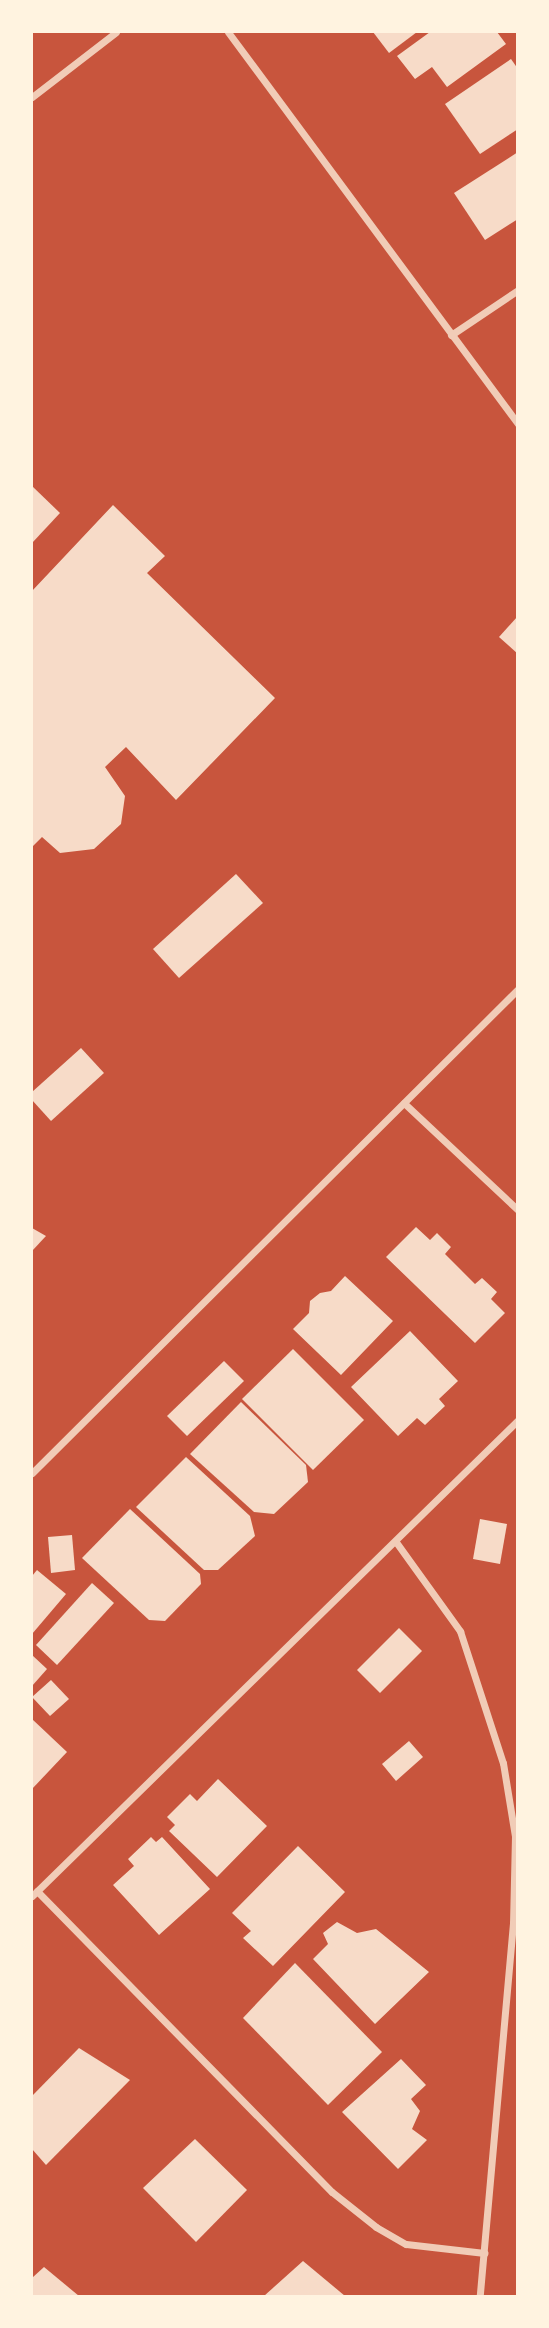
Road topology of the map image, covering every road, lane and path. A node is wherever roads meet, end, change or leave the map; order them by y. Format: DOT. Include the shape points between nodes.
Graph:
graph roads {
  1 [pos="116,32"];
  2 [pos="228,32"];
  3 [pos="32,97"];
  4 [pos="517,290"];
  5 [pos="451,335"];
  6 [pos="517,424"];
  7 [pos="517,989"];
  8 [pos="404,1103"];
  9 [pos="517,1210"];
  10 [pos="517,1420"];
  11 [pos="32,1473"];
  12 [pos="396,1542"];
  13 [pos="34,1894"];
  14 [pos="484,2253"];
  15 [pos="480,2297"];
  1 -- 3 [label="street"];
  2 -- 5 [label="street"];
  4 -- 5 [label="street"];
  5 -- 6 [label="street"];
  7 -- 8 [label="street"];
  8 -- 9 [label="street"];
  8 -- 11 [label="street"];
  10 -- 12 [label="street"];
  12 -- 13 [label="street"];
  12 -- 14 [label="street" via="460,1631 503,1763 515,1836 513,1923"];
  13 -- 14 [label="street" via="332,2192 406,2244"];
  14 -- 15 [label="street"];
}
